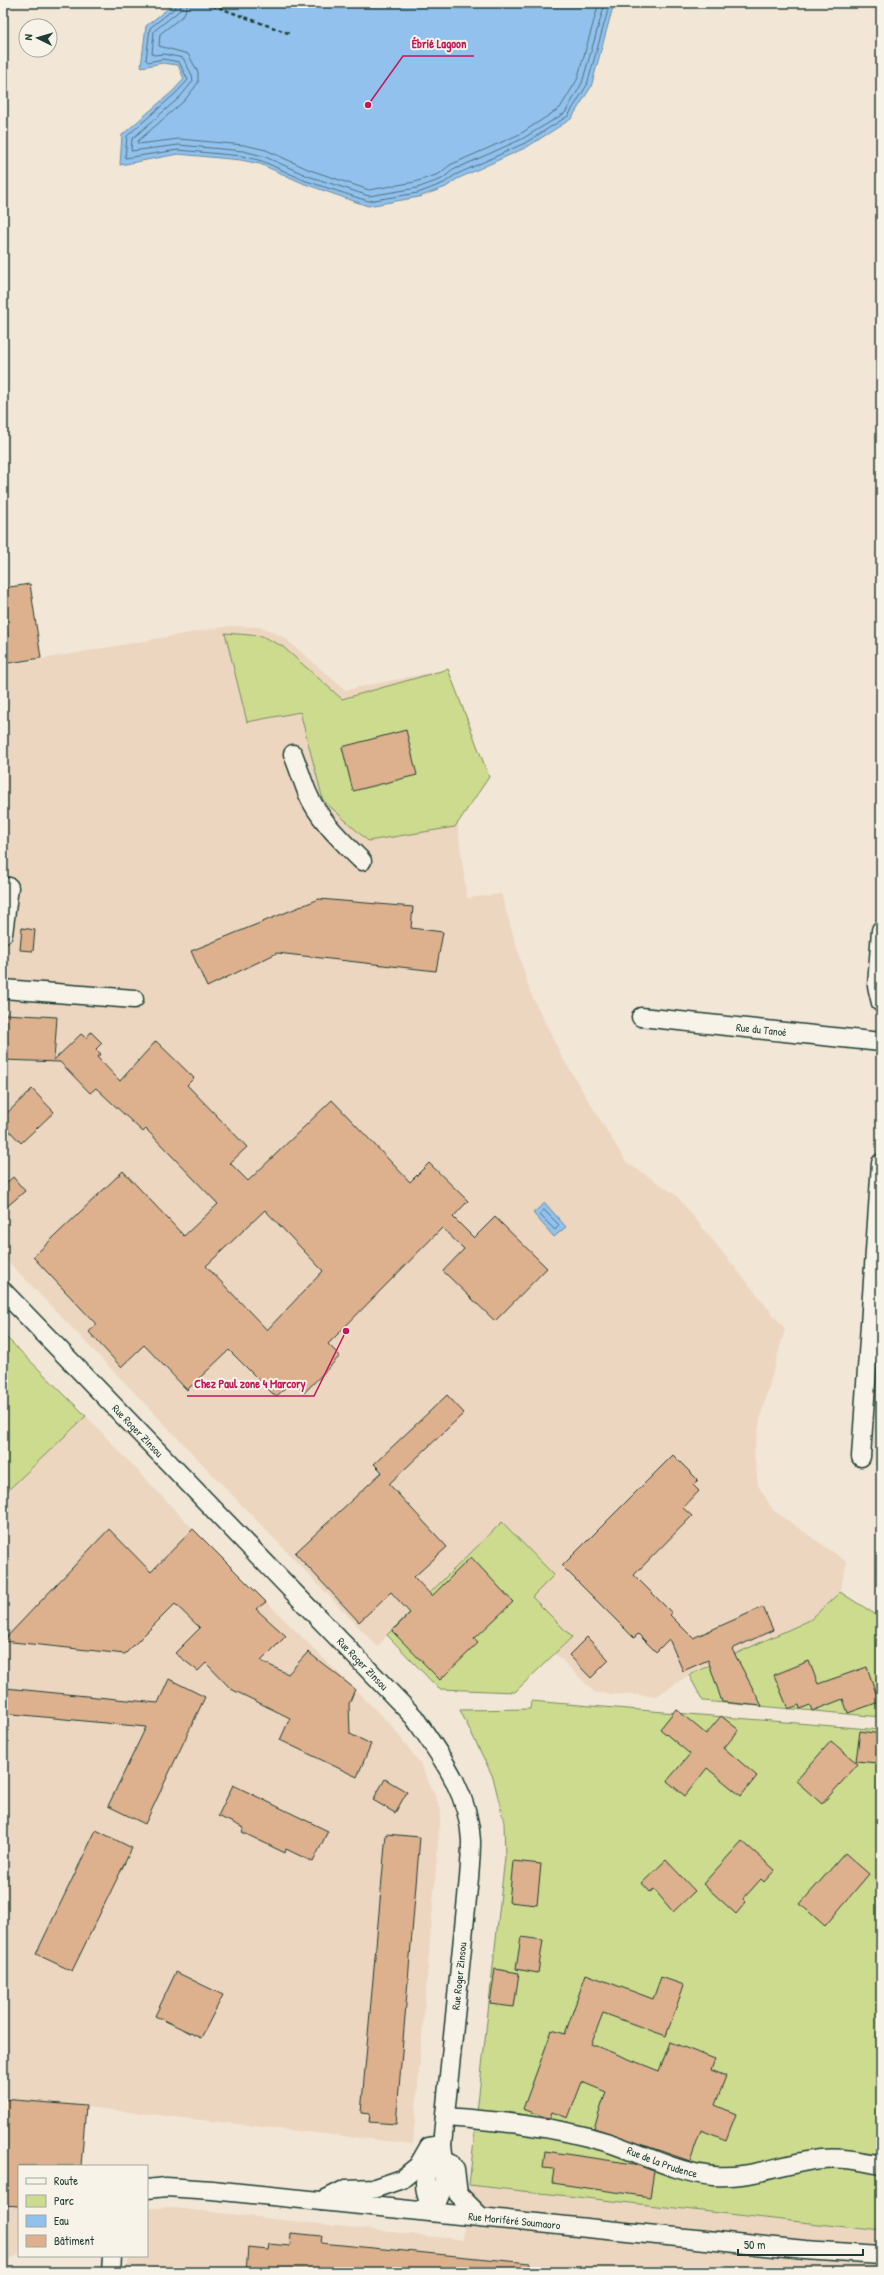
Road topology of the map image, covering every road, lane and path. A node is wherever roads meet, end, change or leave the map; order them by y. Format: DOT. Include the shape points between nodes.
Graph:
graph roads {
  1 [pos="206,3"];
  2 [pos="291,34"];
  3 [pos="293,754"];
  4 [pos="362,861"];
  5 [pos="9,887"];
  6 [pos="881,930"];
  7 [pos="3,934"];
  8 [pos="3,989"];
  9 [pos="134,999"];
  10 [pos="881,1003"];
  11 [pos="641,1017"];
  12 [pos="881,1042"];
  13 [pos="881,1163"];
  14 [pos="3,1291"];
  15 [pos="861,1457"];
  16 [pos="445,2117"];
  17 [pos="442,2145"];
  18 [pos="881,2165"];
  19 [pos="148,2189"];
  20 [pos="321,2201"];
  21 [pos="432,2212"];
  22 [pos="481,2217"];
  23 [pos="881,2255"];
  24 [pos="112,2257"];
  25 [pos="111,2272"];
  1 -- 2 [label="path"];
  3 -- 4 [label="street" via="306,791 315,807 326,823"];
  5 -- 7 [label="street"];
  6 -- 10 [label="street" via="878,986"];
  8 -- 9 [label="street"];
  11 -- 12 [label="street, Rue du Tanoé"];
  13 -- 15 [label="street"];
  14 -- 16 [label="street, Rue Roger Zinsou" via="414,1717 457,1784 464,1803 471,1841"];
  16 -- 17 [label="street, Rue Roger Zinsou"];
  16 -- 18 [label="street, Rue de la Prudence" via="506,2121 558,2130 606,2142 680,2168 712,2176 737,2176 820,2159 845,2158"];
  17 -- 20 [label="street" via="429,2147 418,2166 402,2179 376,2188 346,2189"];
  17 -- 21 [label="street, Rue Roger Zinsou" via="446,2170 442,2194"];
  17 -- 22 [label="street" via="455,2170 458,2194"];
  19 -- 20 [label="street, Rue Moriféré Soumaoro" via="196,2189"];
  20 -- 21 [label="street, Rue Moriféré Soumaoro"];
  21 -- 22 [label="street, Rue Moriféré Soumaoro"];
  22 -- 23 [label="street, Rue Moriféré Soumaoro" via="804,2250"];
  24 -- 25 [label="street"];
}
